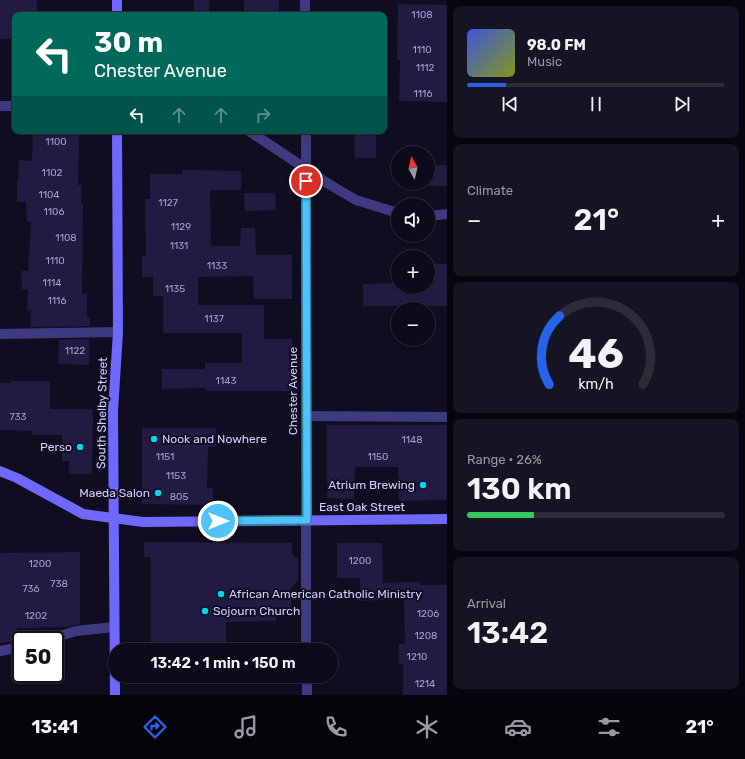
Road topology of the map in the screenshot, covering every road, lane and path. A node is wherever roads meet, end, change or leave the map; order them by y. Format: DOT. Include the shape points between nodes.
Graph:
graph roads {
  1 [pos="116,0"];
  2 [pos="305,0"];
  3 [pos="117,12"];
  4 [pos="305,12"];
  5 [pos="0,106"];
  6 [pos="12,106"];
  7 [pos="117,134"];
  8 [pos="254,134"];
  9 [pos="306,134"];
  10 [pos="306,168"];
  11 [pos="391,211"];
  12 [pos="447,214"];
  13 [pos="435,215"];
  14 [pos="118,332"];
  15 [pos="0,334"];
  16 [pos="306,416"];
  17 [pos="447,416"];
  18 [pos="0,472"];
  19 [pos="114,519"];
  20 [pos="447,519"];
  21 [pos="307,520"];
  22 [pos="114,627"];
  23 [pos="64,635"];
  24 [pos="306,643"];
  25 [pos="12,649"];
  26 [pos="0,651"];
  27 [pos="307,683"];
  28 [pos="115,695"];
  29 [pos="307,695"];
  1 -- 3 [label="main road"];
  2 -- 4 [label="street"];
  5 -- 6 [label="street"];
  7 -- 14 [label="main road, South Shelby Street"];
  8 -- 10 [label="street"];
  9 -- 10 [label="street, Chester Avenue"];
  10 -- 11 [label="street" via="356,200"];
  10 -- 16 [label="street, Chester Avenue"];
  12 -- 13 [label="street"];
  14 -- 15 [label="street"];
  14 -- 19 [label="main road, South Shelby Street" via="113,411"];
  16 -- 17 [label="street"];
  16 -- 21 [label="street, Chester Avenue"];
  18 -- 19 [label="main road, East Oak Street" via="17,478 82,514"];
  19 -- 21 [label="main road, East Oak Street" via="143,522"];
  19 -- 22 [label="main road, South Shelby Street"];
  20 -- 21 [label="main road, East Oak Street"];
  21 -- 24 [label="street, Chester Avenue"];
  22 -- 23 [label="street"];
  22 -- 28 [label="main road, South Shelby Street"];
  25 -- 26 [label="street"];
  27 -- 29 [label="street"];
}
